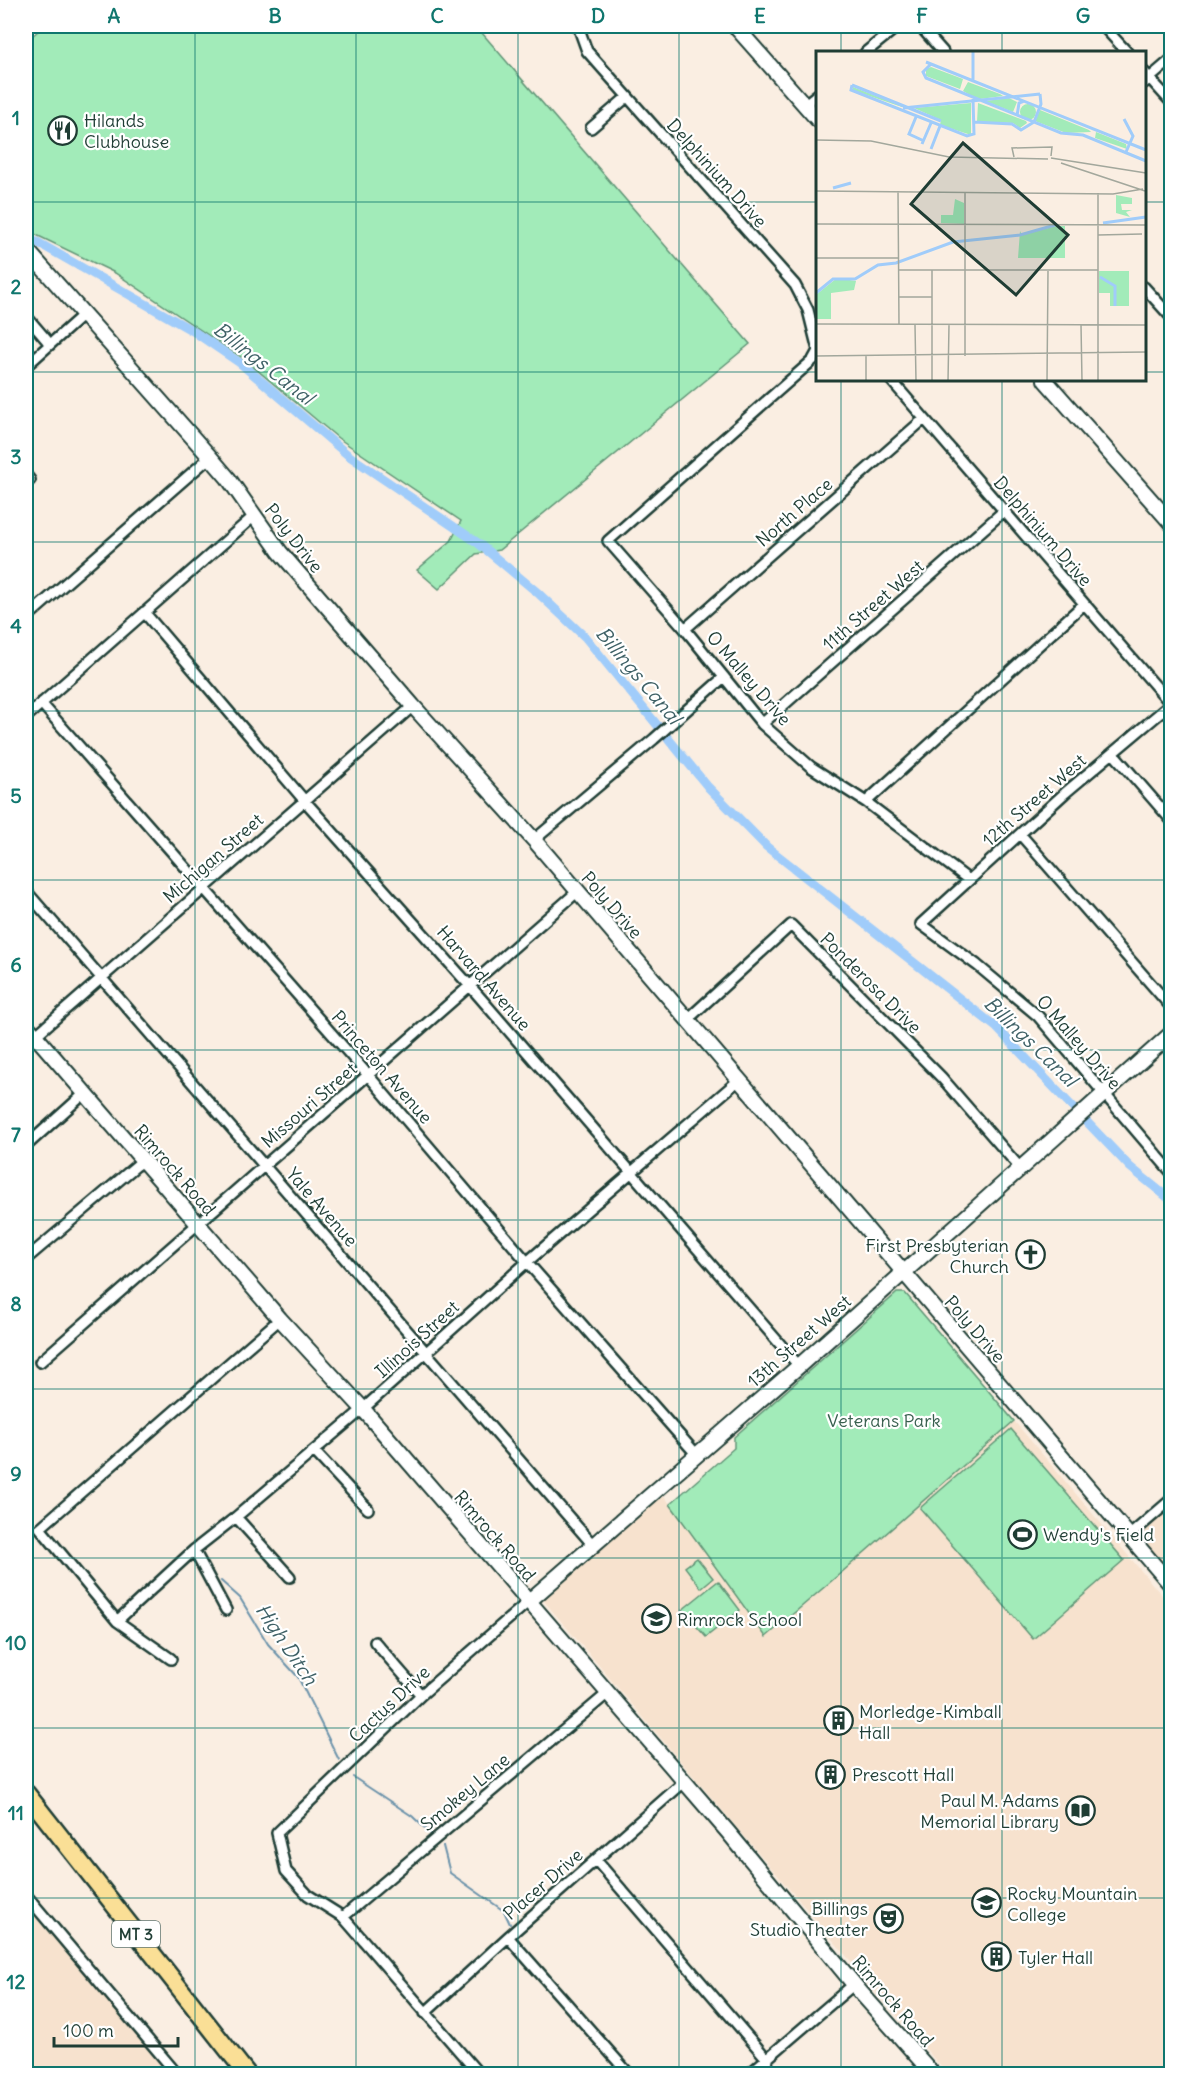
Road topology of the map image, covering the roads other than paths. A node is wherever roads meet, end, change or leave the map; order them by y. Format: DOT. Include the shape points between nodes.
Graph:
graph roads {
  1 [pos="578,26"];
  2 [pos="735,26"];
  3 [pos="898,26"];
  4 [pos="920,26"];
  5 [pos="1103,26"];
  6 [pos="867,51"];
  7 [pos="942,51"];
  8 [pos="1126,51"];
  9 [pos="1172,59"];
  10 [pos="1146,78"];
  11 [pos="816,96"];
  12 [pos="627,97"];
  13 [pos="1172,103"];
  14 [pos="804,105"];
  15 [pos="816,118"];
  16 [pos="591,128"];
  17 [pos="26,250"];
  18 [pos="1146,289"];
  19 [pos="83,315"];
  20 [pos="26,316"];
  21 [pos="1172,318"];
  22 [pos="816,342"];
  23 [pos="50,344"];
  24 [pos="816,354"];
  25 [pos="26,366"];
  26 [pos="892,381"];
  27 [pos="1046,381"];
  28 [pos="924,419"];
  29 [pos="210,457"];
  30 [pos="1005,510"];
  31 [pos="253,517"];
  32 [pos="1172,524"];
  33 [pos="1084,604"];
  34 [pos="144,612"];
  35 [pos="26,618"];
  36 [pos="685,629"];
  37 [pos="724,677"];
  38 [pos="41,703"];
  39 [pos="1171,703"];
  40 [pos="413,706"];
  41 [pos="26,717"];
  42 [pos="762,723"];
  43 [pos="1113,753"];
  44 [pos="304,800"];
  45 [pos="866,802"];
  46 [pos="1172,821"];
  47 [pos="1020,834"];
  48 [pos="534,840"];
  49 [pos="969,880"];
  50 [pos="203,889"];
  51 [pos="26,891"];
  52 [pos="577,892"];
  53 [pos="921,924"];
  54 [pos="100,977"];
  55 [pos="470,986"];
  56 [pos="1172,1008"];
  57 [pos="687,1020"];
  58 [pos="28,1029"];
  59 [pos="1172,1033"];
  60 [pos="368,1075"];
  61 [pos="739,1080"];
  62 [pos="85,1093"];
  63 [pos="1104,1095"];
  64 [pos="26,1146"];
  65 [pos="142,1160"];
  66 [pos="264,1166"];
  67 [pos="1021,1169"];
  68 [pos="631,1173"];
  69 [pos="1172,1173"];
  70 [pos="198,1224"];
  71 [pos="26,1258"];
  72 [pos="527,1262"];
  73 [pos="903,1273"];
  74 [pos="280,1318"];
  75 [pos="427,1354"];
  76 [pos="40,1362"];
  77 [pos="799,1366"];
  78 [pos="363,1409"];
  79 [pos="314,1451"];
  80 [pos="697,1455"];
  81 [pos="1172,1498"];
  82 [pos="368,1509"];
  83 [pos="236,1517"];
  84 [pos="1129,1536"];
  85 [pos="593,1545"];
  86 [pos="194,1550"];
  87 [pos="290,1576"];
  88 [pos="1172,1586"];
  89 [pos="528,1602"];
  90 [pos="226,1610"];
  91 [pos="117,1621"];
  92 [pos="375,1642"];
  93 [pos="171,1659"];
  94 [pos="608,1692"];
  95 [pos="421,1695"];
  96 [pos="685,1782"];
  97 [pos="26,1793"];
  98 [pos="596,1860"];
  99 [pos="26,1895"];
  100 [pos="343,1917"];
  101 [pos="508,1937"];
  102 [pos="854,1985"];
  103 [pos="425,2013"];
  104 [pos="768,2060"];
  105 [pos="929,2073"];
  106 [pos="177,2074"];
  107 [pos="247,2074"];
  108 [pos="479,2074"];
  109 [pos="630,2074"];
  110 [pos="749,2074"];
  1 -- 12 [label="street, Delphinium Drive" via="587,51"];
  2 -- 14 [label="street"];
  3 -- 6 [label="street"];
  4 -- 7 [label="street"];
  5 -- 8 [label="street"];
  9 -- 10 [label="street"];
  10 -- 13 [label="street"];
  11 -- 14 [label="street"];
  12 -- 16 [label="street"];
  12 -- 22 [label="street, Delphinium Drive" via="795,285 808,310"];
  14 -- 15 [label="street"];
  17 -- 19 [label="street, Poly Drive"];
  18 -- 21 [label="street"];
  19 -- 23 [label="street"];
  19 -- 29 [label="street, Poly Drive"];
  20 -- 23 [label="street"];
  23 -- 25 [label="street"];
  24 -- 36 [label="street, O Malley Drive" via="608,541"];
  26 -- 28 [label="street, Delphinium Drive"];
  27 -- 32 [label="street"];
  28 -- 30 [label="street, Delphinium Drive"];
  28 -- 36 [label="street, North Place"];
  29 -- 31 [label="street, Poly Drive"];
  29 -- 35 [label="street"];
  30 -- 33 [label="street, Delphinium Drive"];
  30 -- 42 [label="street, 11th Street West"];
  31 -- 34 [label="street"];
  31 -- 40 [label="street, Poly Drive"];
  33 -- 39 [label="street, Delphinium Drive"];
  33 -- 45 [label="street"];
  34 -- 38 [label="street"];
  34 -- 44 [label="street, Harvard Avenue"];
  36 -- 37 [label="street, O Malley Drive"];
  37 -- 42 [label="street, O Malley Drive"];
  37 -- 48 [label="street"];
  38 -- 41 [label="street"];
  38 -- 50 [label="street, Princeton Avenue"];
  39 -- 43 [label="street, 12th Street West"];
  40 -- 44 [label="street, Michigan Street"];
  40 -- 48 [label="street, Poly Drive"];
  42 -- 45 [label="street, O Malley Drive" via="811,767"];
  43 -- 46 [label="street"];
  43 -- 47 [label="street, 12th Street West"];
  44 -- 50 [label="street, Michigan Street"];
  44 -- 55 [label="street, Harvard Avenue"];
  45 -- 49 [label="street, O Malley Drive"];
  47 -- 49 [label="street, 12th Street West"];
  47 -- 56 [label="street"];
  48 -- 52 [label="street, Poly Drive"];
  49 -- 53 [label="street, 12th Street West"];
  50 -- 54 [label="street, Michigan Street"];
  50 -- 60 [label="street, Princeton Avenue"];
  51 -- 54 [label="street, Yale Avenue"];
  52 -- 55 [label="street, Missouri Street"];
  52 -- 57 [label="street, Poly Drive"];
  53 -- 63 [label="street, O Malley Drive" via="1038,1016"];
  54 -- 58 [label="street, Michigan Street"];
  54 -- 66 [label="street, Yale Avenue"];
  55 -- 60 [label="street, Missouri Street"];
  55 -- 68 [label="street, Harvard Avenue"];
  57 -- 61 [label="street, Poly Drive"];
  57 -- 67 [label="street, Ponderosa Drive" via="791,926 942,1078"];
  58 -- 62 [label="street, Rimrock Road"];
  59 -- 63 [label="street, 13th Street West"];
  60 -- 66 [label="street, Missouri Street"];
  60 -- 72 [label="street, Princeton Avenue"];
  61 -- 68 [label="street, Illinois Street"];
  61 -- 73 [label="street, Poly Drive"];
  62 -- 64 [label="street"];
  62 -- 65 [label="street, Rimrock Road"];
  63 -- 67 [label="street, 13th Street West"];
  63 -- 69 [label="street, O Malley Drive"];
  65 -- 70 [label="street, Rimrock Road"];
  65 -- 71 [label="street"];
  66 -- 70 [label="street, Missouri Street"];
  66 -- 75 [label="street, Yale Avenue"];
  67 -- 73 [label="street, 13th Street West"];
  68 -- 72 [label="street, Illinois Street"];
  68 -- 77 [label="street, Harvard Avenue"];
  70 -- 74 [label="street, Rimrock Road"];
  70 -- 76 [label="street, Missouri Street"];
  72 -- 75 [label="street, Illinois Street"];
  72 -- 80 [label="street, Princeton Avenue"];
  73 -- 77 [label="street, 13th Street West"];
  73 -- 84 [label="street, Poly Drive"];
  74 -- 78 [label="street, Rimrock Road"];
  74 -- 91 [label="street" via="40,1528"];
  75 -- 78 [label="street, Illinois Street"];
  75 -- 85 [label="street, Yale Avenue"];
  77 -- 80 [label="street, 13th Street West"];
  78 -- 79 [label="street, Illinois Street"];
  78 -- 89 [label="street, Rimrock Road"];
  79 -- 82 [label="street"];
  79 -- 83 [label="street, Illinois Street"];
  80 -- 85 [label="street, 13th Street West"];
  81 -- 84 [label="street"];
  83 -- 86 [label="street, Illinois Street"];
  83 -- 87 [label="street"];
  84 -- 88 [label="street, Poly Drive"];
  85 -- 89 [label="street, 13th Street West"];
  86 -- 90 [label="street"];
  86 -- 91 [label="street, Illinois Street"];
  89 -- 94 [label="street, Rimrock Road"];
  89 -- 95 [label="street, Cactus Drive"];
  91 -- 93 [label="street"];
  92 -- 95 [label="street"];
  94 -- 96 [label="street, Rimrock Road"];
  94 -- 100 [label="street, Smokey Lane"];
  95 -- 100 [label="street, Cactus Drive" via="277,1833 286,1871 308,1895"];
  96 -- 98 [label="street, Placer Drive"];
  96 -- 102 [label="street, Rimrock Road"];
  97 -- 107 [label="highway, MT 3"];
  98 -- 101 [label="street, Placer Drive"];
  98 -- 104 [label="street"];
  99 -- 106 [label="street"];
  100 -- 103 [label="street"];
  101 -- 103 [label="street, Placer Drive"];
  101 -- 109 [label="street"];
  102 -- 104 [label="street"];
  102 -- 105 [label="street, Rimrock Road"];
  103 -- 108 [label="street"];
  104 -- 110 [label="street"];
}
